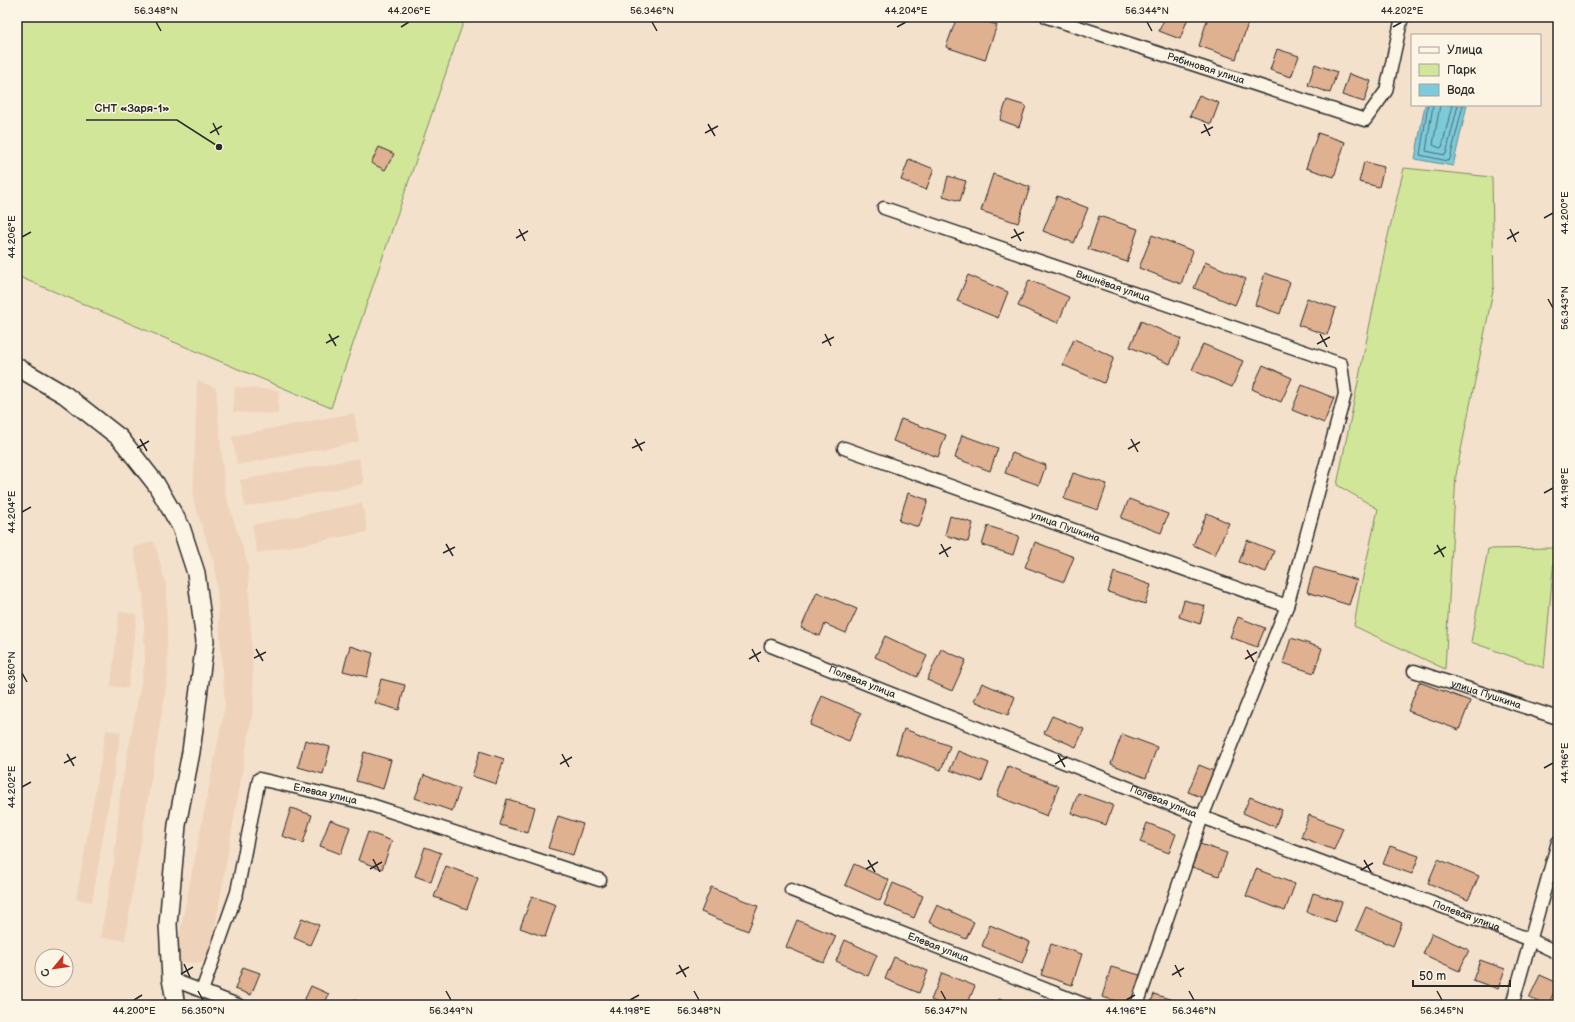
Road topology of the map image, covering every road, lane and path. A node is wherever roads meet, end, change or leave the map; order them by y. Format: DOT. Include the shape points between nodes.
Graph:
graph roads {
  1 [pos="1047,17"];
  2 [pos="1402,17"];
  3 [pos="884,208"];
  4 [pos="17,367"];
  5 [pos="844,448"];
  6 [pos="1287,606"];
  7 [pos="771,646"];
  8 [pos="1414,671"];
  9 [pos="1558,718"];
  10 [pos="1202,817"];
  11 [pos="1558,842"];
  12 [pos="600,880"];
  13 [pos="791,890"];
  14 [pos="1531,940"];
  15 [pos="1558,952"];
  16 [pos="171,979"];
  17 [pos="202,991"];
  18 [pos="176,1005"];
  19 [pos="238,1005"];
  20 [pos="1086,1005"];
  21 [pos="1137,1005"];
  22 [pos="1512,1005"];
  1 -- 2 [label="street, Рябиновая улица" via="1365,120 1386,91"];
  3 -- 6 [label="street, Вишнёвая улица" via="1341,364 1345,394"];
  4 -- 16 [label="street" via="64,395 120,438 156,484 181,527 196,573 205,641 191,752 177,825 168,924"];
  5 -- 6 [label="street, улица Пушкина"];
  6 -- 10 [label="street"];
  7 -- 10 [label="street, Полевая улица"];
  8 -- 9 [label="street, улица Пушкина"];
  10 -- 14 [label="street, Полевая улица"];
  10 -- 21 [label="street"];
  11 -- 14 [label="street"];
  12 -- 17 [label="street, Елевая улица" via="365,803 259,778 237,892"];
  13 -- 20 [label="street, Елевая улица"];
  14 -- 15 [label="street, Полевая улица"];
  14 -- 22 [label="street"];
  16 -- 17 [label="street"];
  16 -- 18 [label="street"];
  17 -- 19 [label="street"];
}
